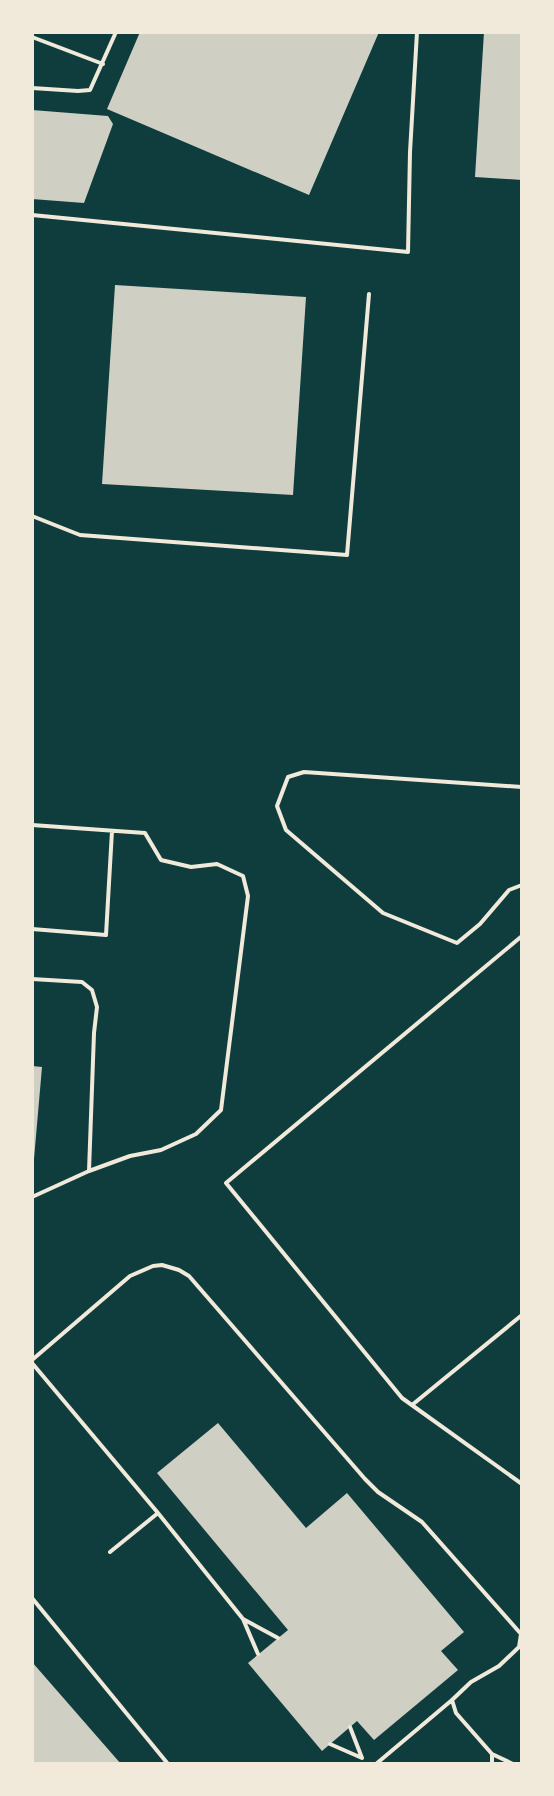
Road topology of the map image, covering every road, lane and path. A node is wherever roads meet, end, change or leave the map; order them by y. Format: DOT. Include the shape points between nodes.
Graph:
graph roads {
  1 [pos="116,32"];
  2 [pos="417,32"];
  3 [pos="32,37"];
  4 [pos="102,64"];
  5 [pos="32,88"];
  6 [pos="32,215"];
  7 [pos="369,294"];
  8 [pos="32,516"];
  9 [pos="522,787"];
  10 [pos="32,825"];
  11 [pos="112,830"];
  12 [pos="522,885"];
  13 [pos="32,929"];
  14 [pos="522,936"];
  15 [pos="32,979"];
  16 [pos="89,1171"];
  17 [pos="32,1197"];
  18 [pos="522,1315"];
  19 [pos="32,1362"];
  20 [pos="412,1405"];
  21 [pos="522,1484"];
  22 [pos="158,1513"];
  23 [pos="110,1552"];
  24 [pos="32,1598"];
  25 [pos="243,1619"];
  26 [pos="278,1638"];
  27 [pos="258,1654"];
  28 [pos="452,1700"];
  29 [pos="350,1727"];
  30 [pos="330,1744"];
  31 [pos="492,1754"];
  32 [pos="362,1758"];
  33 [pos="168,1764"];
  34 [pos="367,1764"];
  35 [pos="376,1764"];
  36 [pos="492,1764"];
  37 [pos="513,1764"];
  1 -- 4 [label="lane"];
  2 -- 6 [label="lane" via="408,252"];
  3 -- 4 [label="lane"];
  4 -- 5 [label="lane" via="90,90"];
  7 -- 8 [label="lane" via="347,555 80,535"];
  9 -- 12 [label="lane" via="304,772 288,777 277,806 286,830 383,913 456,943 480,924 509,890"];
  10 -- 11 [label="lane"];
  11 -- 13 [label="lane" via="106,934"];
  11 -- 16 [label="lane" via="145,833 161,860 191,867 217,864 244,876 248,896 221,1110 196,1134 161,1150 130,1156"];
  14 -- 20 [label="lane" via="226,1183 394,1390"];
  15 -- 16 [label="lane" via="82,982 92,990 97,1006"];
  16 -- 17 [label="lane"];
  18 -- 20 [label="lane"];
  19 -- 22 [label="lane"];
  19 -- 28 [label="lane" via="130,1276 162,1265 189,1276 378,1492 422,1522 521,1634 519,1647"];
  20 -- 21 [label="lane"];
  22 -- 23 [label="lane"];
  22 -- 25 [label="lane"];
  24 -- 33 [label="lane"];
  25 -- 26 [label="lane"];
  25 -- 27 [label="lane"];
  28 -- 31 [label="lane" via="456,1713"];
  28 -- 35 [label="lane"];
  29 -- 32 [label="lane"];
  30 -- 32 [label="lane"];
  31 -- 36 [label="lane"];
  31 -- 37 [label="lane"];
  32 -- 34 [label="lane"];
}
